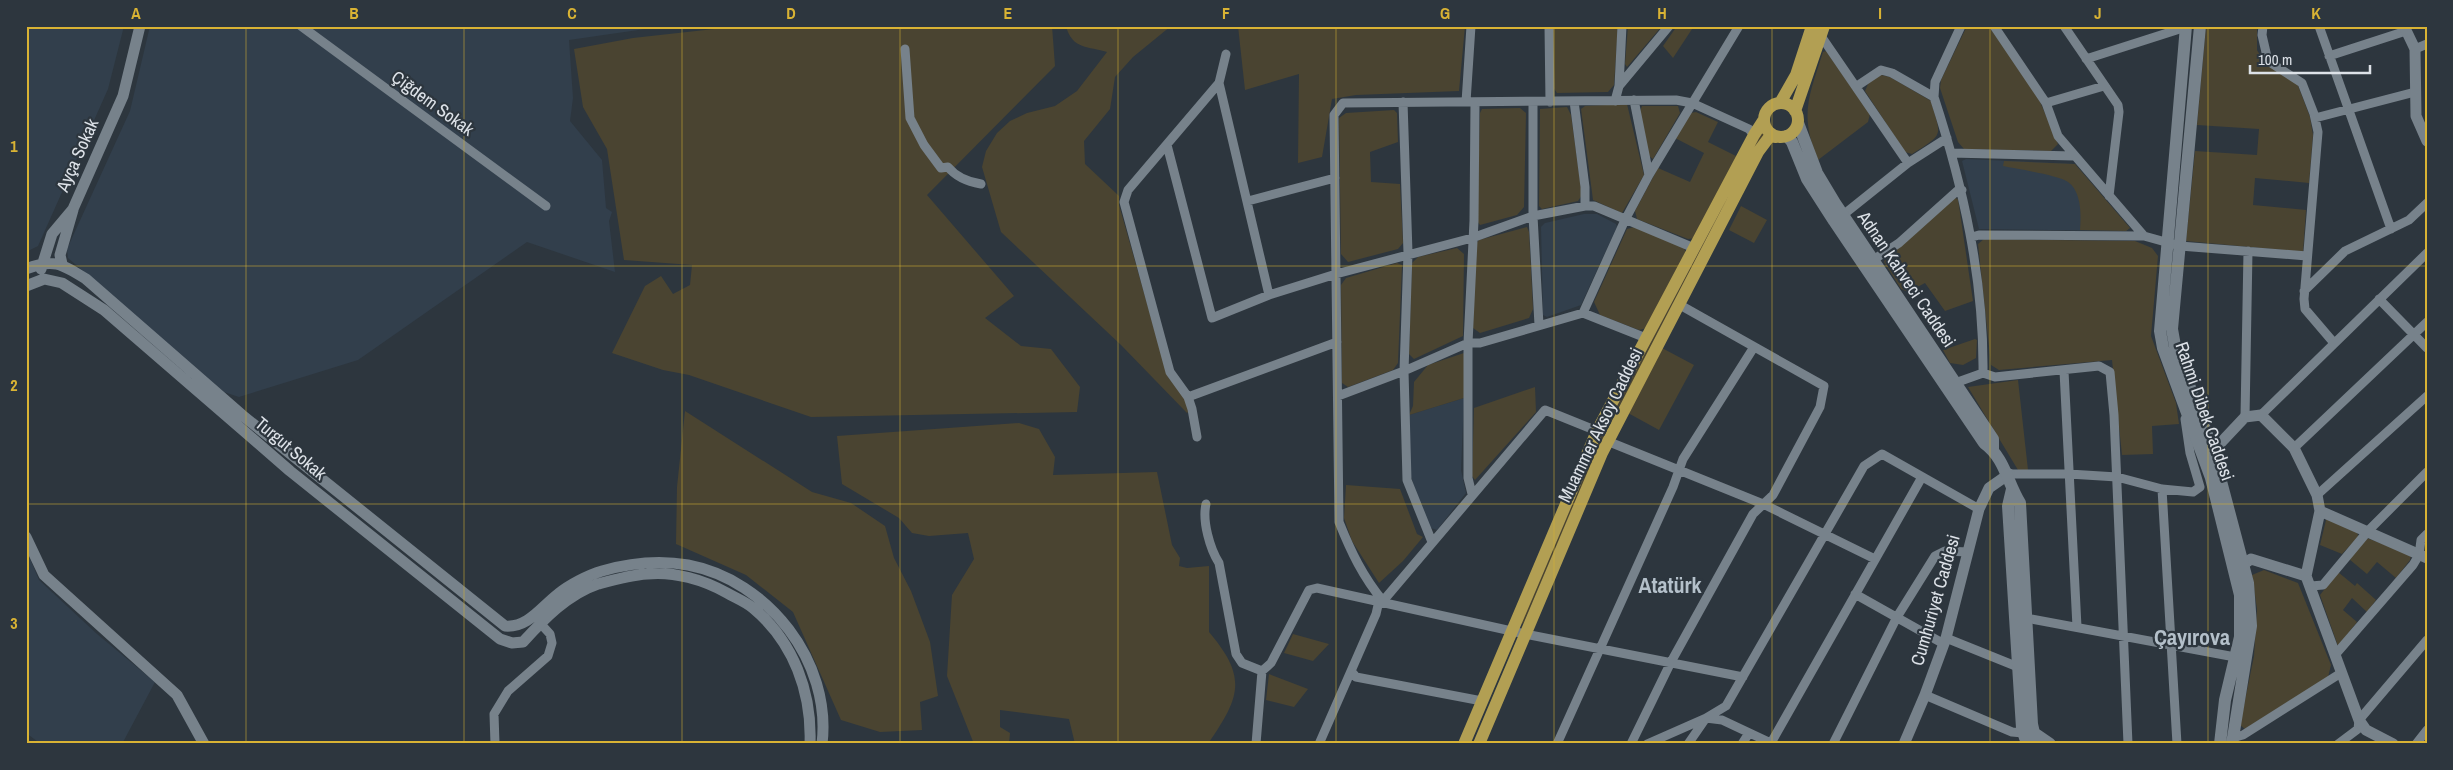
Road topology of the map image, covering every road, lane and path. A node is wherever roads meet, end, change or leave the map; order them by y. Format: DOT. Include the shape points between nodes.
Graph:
graph roads {
  1 [pos="140,26"];
  2 [pos="301,26"];
  3 [pos="1471,26"];
  4 [pos="1549,26"];
  5 [pos="1622,26"];
  6 [pos="1669,26"];
  7 [pos="1739,26"];
  8 [pos="1812,26"];
  9 [pos="1961,26"];
  10 [pos="1994,26"];
  11 [pos="2064,26"];
  12 [pos="2200,26"];
  13 [pos="2262,26"];
  14 [pos="2319,26"];
  15 [pos="2186,27"];
  16 [pos="2405,29"];
  17 [pos="1823,31"];
  18 [pos="2427,44"];
  19 [pos="2415,48"];
  20 [pos="905,49"];
  21 [pos="1226,54"];
  22 [pos="2330,56"];
  23 [pos="2086,59"];
  24 [pos="1220,84"];
  25 [pos="1619,86"];
  26 [pos="1857,86"];
  27 [pos="2104,86"];
  28 [pos="2415,92"];
  29 [pos="1934,97"];
  30 [pos="1634,100"];
  31 [pos="1574,101"];
  32 [pos="1615,101"];
  33 [pos="1403,102"];
  34 [pos="1471,102"];
  35 [pos="1533,102"];
  36 [pos="1550,102"];
  37 [pos="1692,102"];
  38 [pos="1780,103"];
  39 [pos="2046,103"];
  40 [pos="2348,109"];
  41 [pos="1797,117"];
  42 [pos="2315,118"];
  43 [pos="1763,121"];
  44 [pos="1754,135"];
  45 [pos="1782,137"];
  46 [pos="1947,138"];
  47 [pos="2427,141"];
  48 [pos="1167,145"];
  49 [pos="1951,153"];
  50 [pos="2074,156"];
  51 [pos="1908,163"];
  52 [pos="1649,175"];
  53 [pos="1335,178"];
  54 [pos="981,184"];
  55 [pos="1962,190"];
  56 [pos="2109,196"];
  57 [pos="1248,201"];
  58 [pos="2427,203"];
  59 [pos="546,206"];
  60 [pos="1586,206"];
  61 [pos="73,209"];
  62 [pos="1842,214"];
  63 [pos="1533,216"];
  64 [pos="1625,220"];
  65 [pos="2391,229"];
  66 [pos="2144,236"];
  67 [pos="1972,237"];
  68 [pos="1472,238"];
  69 [pos="2173,245"];
  70 [pos="1694,248"];
  71 [pos="2248,251"];
  72 [pos="1408,253"];
  73 [pos="2427,253"];
  74 [pos="2307,256"];
  75 [pos="1873,260"];
  76 [pos="59,261"];
  77 [pos="43,262"];
  78 [pos="26,269"];
  79 [pos="1336,274"];
  80 [pos="41,279"];
  81 [pos="26,286"];
  82 [pos="2304,291"];
  83 [pos="1269,295"];
  84 [pos="2379,299"];
  85 [pos="1680,305"];
  86 [pos="1583,313"];
  87 [pos="2427,322"];
  88 [pos="1539,325"];
  89 [pos="2413,334"];
  90 [pos="1646,338"];
  91 [pos="1337,342"];
  92 [pos="1468,343"];
  93 [pos="2334,343"];
  94 [pos="1754,347"];
  95 [pos="2427,348"];
  96 [pos="1404,371"];
  97 [pos="2064,371"];
  98 [pos="1983,373"];
  99 [pos="1956,383"];
  100 [pos="1338,396"];
  101 [pos="2427,396"];
  102 [pos="1188,397"];
  103 [pos="2182,399"];
  104 [pos="2261,415"];
  105 [pos="2244,417"];
  106 [pos="238,418"];
  107 [pos="1597,431"];
  108 [pos="1197,437"];
  109 [pos="1608,441"];
  110 [pos="2294,448"];
  111 [pos="1993,450"];
  112 [pos="2213,451"];
  113 [pos="1679,470"];
  114 [pos="2427,472"];
  115 [pos="2009,474"];
  116 [pos="2069,474"];
  117 [pos="1922,477"];
  118 [pos="2117,477"];
  119 [pos="2012,489"];
  120 [pos="2162,489"];
  121 [pos="1472,494"];
  122 [pos="2317,494"];
  123 [pos="1206,504"];
  124 [pos="1764,504"];
  125 [pos="1979,509"];
  126 [pos="2320,511"];
  127 [pos="2368,531"];
  128 [pos="1826,534"];
  129 [pos="2427,534"];
  130 [pos="26,537"];
  131 [pos="1432,542"];
  132 [pos="1968,552"];
  133 [pos="2423,556"];
  134 [pos="1875,560"];
  135 [pos="2244,564"];
  136 [pos="2308,581"];
  137 [pos="1855,594"];
  138 [pos="1381,601"];
  139 [pos="1897,618"];
  140 [pos="2026,618"];
  141 [pos="540,623"];
  142 [pos="509,626"];
  143 [pos="2077,627"];
  144 [pos="1512,631"];
  145 [pos="1526,634"];
  146 [pos="2123,636"];
  147 [pos="506,640"];
  148 [pos="2427,640"];
  149 [pos="1945,641"];
  150 [pos="2171,645"];
  151 [pos="1600,648"];
  152 [pos="2334,655"];
  153 [pos="2235,657"];
  154 [pos="1671,662"];
  155 [pos="2018,667"];
  156 [pos="1262,671"];
  157 [pos="1350,671"];
  158 [pos="2341,673"];
  159 [pos="1743,677"];
  160 [pos="1925,695"];
  161 [pos="1482,702"];
  162 [pos="1706,718"];
  163 [pos="2359,720"];
  164 [pos="2427,730"];
  165 [pos="1749,732"];
  166 [pos="2023,733"];
  167 [pos="2232,741"];
  168 [pos="1772,743"];
  169 [pos="204,744"];
  170 [pos="495,744"];
  171 [pos="810,744"];
  172 [pos="822,744"];
  173 [pos="1256,744"];
  174 [pos="1319,744"];
  175 [pos="1464,744"];
  176 [pos="1479,744"];
  177 [pos="1557,744"];
  178 [pos="1631,744"];
  179 [pos="1647,744"];
  180 [pos="1688,744"];
  181 [pos="1742,744"];
  182 [pos="1833,744"];
  183 [pos="1904,744"];
  184 [pos="2033,744"];
  185 [pos="2050,744"];
  186 [pos="2128,744"];
  187 [pos="2177,744"];
  188 [pos="2220,744"];
  189 [pos="2338,744"];
  190 [pos="2393,744"];
  191 [pos="2416,744"];
  1 -- 61 [label="street, Ayça Sokak" via="123,96"];
  2 -- 59 [label="street, Çiğdem Sokak"];
  3 -- 34 [label="street"];
  4 -- 36 [label="street"];
  5 -- 25 [label="street"];
  6 -- 25 [label="street"];
  7 -- 37 [label="street"];
  8 -- 38 [label="main road" via="1796,75"];
  9 -- 29 [label="street" via="1935,82"];
  10 -- 39 [label="street"];
  11 -- 23 [label="street"];
  12 -- 69 [label="main road, Rahmi Dibek Caddesi"];
  13 -- 42 [label="street" via="2268,61 2302,83"];
  14 -- 22 [label="street"];
  15 -- 23 [label="street"];
  15 -- 69 [label="main road, Rahmi Dibek Caddesi"];
  16 -- 19 [label="street"];
  16 -- 22 [label="street"];
  17 -- 26 [label="street"];
  17 -- 41 [label="main road"];
  18 -- 19 [label="street"];
  19 -- 28 [label="street"];
  20 -- 54 [label="street" via="910,118 924,145 941,168 948,168"];
  21 -- 24 [label="street"];
  22 -- 40 [label="street"];
  23 -- 27 [label="street"];
  24 -- 48 [label="street"];
  24 -- 57 [label="street"];
  25 -- 32 [label="street"];
  26 -- 29 [label="street" via="1881,70"];
  26 -- 51 [label="street"];
  27 -- 39 [label="street"];
  27 -- 56 [label="street" via="2119,112"];
  28 -- 40 [label="street"];
  28 -- 47 [label="street" via="2416,116"];
  29 -- 46 [label="street"];
  30 -- 32 [label="street"];
  30 -- 37 [label="street"];
  30 -- 52 [label="street"];
  31 -- 32 [label="street"];
  31 -- 36 [label="street"];
  31 -- 60 [label="street"];
  33 -- 34 [label="street"];
  33 -- 53 [label="street" via="1343,103 1338,108 1334,115"];
  33 -- 72 [label="street"];
  34 -- 35 [label="street"];
  34 -- 68 [label="street"];
  35 -- 36 [label="street"];
  35 -- 63 [label="street"];
  37 -- 44 [label="street" via="1749,129"];
  37 -- 52 [label="street"];
  38 -- 41 [label="main road" via="1789,105"];
  38 -- 43 [label="main road" via="1766,111"];
  39 -- 50 [label="street" via="2058,136"];
  40 -- 42 [label="street"];
  40 -- 65 [label="street"];
  41 -- 45 [label="main road" via="1794,131"];
  41 -- 62 [label="main road, Adnan Kahveci Caddesi" via="1817,173"];
  42 -- 74 [label="street" via="2318,132"];
  43 -- 44 [label="main road"];
  43 -- 45 [label="main road" via="1767,131"];
  44 -- 70 [label="main road"];
  45 -- 85 [label="main road, Muammer Aksoy Caddesi" via="1770,136 1758,152"];
  45 -- 111 [label="main road, Adnan Kahveci Caddesi" via="1792,142 1807,179 1834,221 1984,444"];
  46 -- 49 [label="street"];
  46 -- 51 [label="street"];
  48 -- 83 [label="street" via="1212,318"];
  48 -- 102 [label="street" via="1128,190 1124,202 1170,372"];
  49 -- 50 [label="street"];
  49 -- 55 [label="street"];
  50 -- 56 [label="street"];
  51 -- 62 [label="street"];
  52 -- 64 [label="street"];
  53 -- 57 [label="street"];
  53 -- 79 [label="street"];
  55 -- 67 [label="street"];
  55 -- 75 [label="street" via="1899,243"];
  56 -- 66 [label="street"];
  57 -- 83 [label="street"];
  58 -- 65 [label="street" via="2409,220"];
  60 -- 63 [label="street"];
  60 -- 64 [label="street" via="1594,206"];
  61 -- 76 [label="street"];
  61 -- 77 [label="street, Ayça Sokak" via="52,234"];
  62 -- 75 [label="main road, Adnan Kahveci Caddesi"];
  63 -- 68 [label="street"];
  63 -- 88 [label="street"];
  64 -- 70 [label="street"];
  64 -- 86 [label="street"];
  65 -- 82 [label="street" via="2345,251"];
  66 -- 67 [label="street"];
  66 -- 69 [label="street"];
  67 -- 98 [label="street" via="1984,346"];
  68 -- 72 [label="street"];
  68 -- 92 [label="street"];
  69 -- 71 [label="street"];
  69 -- 103 [label="main road, Rahmi Dibek Caddesi" via="2161,340"];
  69 -- 112 [label="main road, Rahmi Dibek Caddesi" via="2173,338"];
  70 -- 90 [label="main road"];
  71 -- 74 [label="street"];
  71 -- 105 [label="street"];
  72 -- 79 [label="street"];
  72 -- 96 [label="street"];
  73 -- 84 [label="street"];
  74 -- 82 [label="street"];
  75 -- 99 [label="main road, Adnan Kahveci Caddesi"];
  76 -- 77 [label="street"];
  76 -- 80 [label="street"];
  76 -- 106 [label="street" via="122,309"];
  77 -- 78 [label="street"];
  77 -- 80 [label="street, Ayça Sokak"];
  79 -- 83 [label="street"];
  79 -- 91 [label="street"];
  80 -- 81 [label="street"];
  80 -- 106 [label="street, Turgut Sokak" via="62,283 104,310"];
  82 -- 93 [label="street" via="2305,309"];
  84 -- 89 [label="street"];
  84 -- 93 [label="street"];
  85 -- 94 [label="street"];
  85 -- 109 [label="main road, Muammer Aksoy Caddesi"];
  86 -- 88 [label="street"];
  86 -- 90 [label="street"];
  87 -- 89 [label="street"];
  88 -- 92 [label="street" via="1480,343"];
  89 -- 95 [label="street"];
  89 -- 110 [label="street"];
  90 -- 107 [label="main road"];
  91 -- 100 [label="street"];
  91 -- 102 [label="street"];
  92 -- 96 [label="street"];
  92 -- 121 [label="street" via="1468,478"];
  93 -- 104 [label="street"];
  94 -- 113 [label="street"];
  94 -- 124 [label="street" via="1824,386 1820,407 1773,495"];
  96 -- 100 [label="street"];
  96 -- 131 [label="street" via="1407,480"];
  97 -- 98 [label="street" via="1995,377"];
  97 -- 116 [label="street"];
  97 -- 118 [label="street" via="2099,366 2110,372"];
  98 -- 99 [label="street"];
  99 -- 111 [label="main road, Adnan Kahveci Caddesi" via="1993,439"];
  100 -- 138 [label="street" via="1339,522 1351,553"];
  101 -- 122 [label="street"];
  102 -- 108 [label="street"];
  103 -- 120 [label="street" via="2190,453 2200,487 2193,492"];
  103 -- 153 [label="main road, Rahmi Dibek Caddesi" via="2211,478 2238,584 2241,621"];
  104 -- 105 [label="street"];
  104 -- 110 [label="street"];
  105 -- 112 [label="street"];
  106 -- 142 [label="street, Turgut Sokak"];
  106 -- 147 [label="street, Turgut Sokak" via="305,483 500,639"];
  107 -- 121 [label="street" via="1545,410"];
  107 -- 144 [label="main road"];
  109 -- 113 [label="street"];
  109 -- 145 [label="main road, Muammer Aksoy Caddesi"];
  110 -- 122 [label="street"];
  111 -- 115 [label="main road, Adnan Kahveci Caddesi"];
  112 -- 135 [label="main road, Rahmi Dibek Caddesi"];
  113 -- 124 [label="street"];
  113 -- 151 [label="street"];
  114 -- 127 [label="street"];
  115 -- 116 [label="street"];
  115 -- 119 [label="main road, Adnan Kahveci Caddesi"];
  115 -- 125 [label="street, Cumhuriyet Caddesi" via="1989,488"];
  116 -- 118 [label="street"];
  116 -- 143 [label="street"];
  117 -- 125 [label="street"];
  117 -- 128 [label="street" via="1882,454 1864,466"];
  117 -- 134 [label="street"];
  118 -- 120 [label="street"];
  118 -- 146 [label="street"];
  119 -- 140 [label="main road, Adnan Kahveci Caddesi" via="2020,503"];
  119 -- 155 [label="main road" via="2008,506"];
  120 -- 150 [label="street"];
  121 -- 131 [label="street"];
  122 -- 126 [label="street"];
  123 -- 156 [label="street" via="1204,512 1214,555 1219,563 1236,654 1242,663"];
  124 -- 128 [label="street"];
  124 -- 154 [label="street" via="1752,514"];
  125 -- 132 [label="street, Cumhuriyet Caddesi"];
  126 -- 127 [label="street"];
  126 -- 136 [label="street"];
  127 -- 133 [label="street"];
  127 -- 136 [label="street" via="2323,585"];
  128 -- 134 [label="street"];
  128 -- 159 [label="street"];
  129 -- 133 [label="street" via="2421,540"];
  130 -- 169 [label="street" via="44,575 177,695"];
  131 -- 138 [label="street"];
  132 -- 139 [label="street" via="1945,551 1935,556"];
  132 -- 149 [label="street, Cumhuriyet Caddesi"];
  133 -- 152 [label="street"];
  134 -- 137 [label="street"];
  135 -- 136 [label="street" via="2252,559"];
  135 -- 167 [label="main road, Rahmi Dibek Caddesi" via="2251,600 2251,626"];
  136 -- 152 [label="street"];
  137 -- 139 [label="street"];
  137 -- 168 [label="street"];
  138 -- 144 [label="street"];
  138 -- 156 [label="street" via="1316,588 1309,590 1271,663"];
  138 -- 157 [label="street"];
  139 -- 149 [label="street"];
  139 -- 182 [label="street"];
  140 -- 143 [label="street"];
  140 -- 185 [label="main road, Adnan Kahveci Caddesi" via="2032,724 2034,733"];
  141 -- 147 [label="street, Turgut Sokak" via="523,642"];
  141 -- 170 [label="street" via="550,634 552,643 548,656 508,691 494,714"];
  141 -- 171 [label="street" via="568,600 597,585 648,574 687,577 710,583 753,608 777,632 792,655 808,697"];
  142 -- 147 [label="street"];
  142 -- 172 [label="street" via="529,620 559,592 600,571 643,562 666,562 690,565 729,579 766,604 792,633 811,669 820,702"];
  143 -- 146 [label="street"];
  144 -- 145 [label="street"];
  144 -- 161 [label="main road"];
  145 -- 151 [label="street"];
  145 -- 176 [label="main road, Muammer Aksoy Caddesi"];
  146 -- 150 [label="street"];
  146 -- 186 [label="street"];
  148 -- 163 [label="street"];
  149 -- 155 [label="street"];
  149 -- 160 [label="street, Cumhuriyet Caddesi"];
  150 -- 153 [label="street"];
  150 -- 187 [label="street"];
  151 -- 154 [label="street"];
  151 -- 177 [label="street"];
  152 -- 158 [label="street"];
  153 -- 188 [label="main road, Rahmi Dibek Caddesi" via="2225,700"];
  154 -- 159 [label="street"];
  154 -- 178 [label="street"];
  155 -- 166 [label="main road"];
  156 -- 173 [label="street"];
  157 -- 161 [label="street" via="1356,677"];
  157 -- 174 [label="street"];
  158 -- 163 [label="street"];
  158 -- 167 [label="street"];
  159 -- 162 [label="street" via="1726,706"];
  160 -- 166 [label="street" via="2012,732"];
  160 -- 183 [label="street, Cumhuriyet Caddesi"];
  161 -- 175 [label="main road"];
  162 -- 165 [label="street" via="1722,720"];
  162 -- 179 [label="street"];
  162 -- 180 [label="street"];
  163 -- 189 [label="street" via="2358,730"];
  163 -- 190 [label="street" via="2366,730"];
  164 -- 191 [label="street"];
  165 -- 168 [label="street"];
  165 -- 181 [label="street"];
  166 -- 184 [label="main road"];
}
